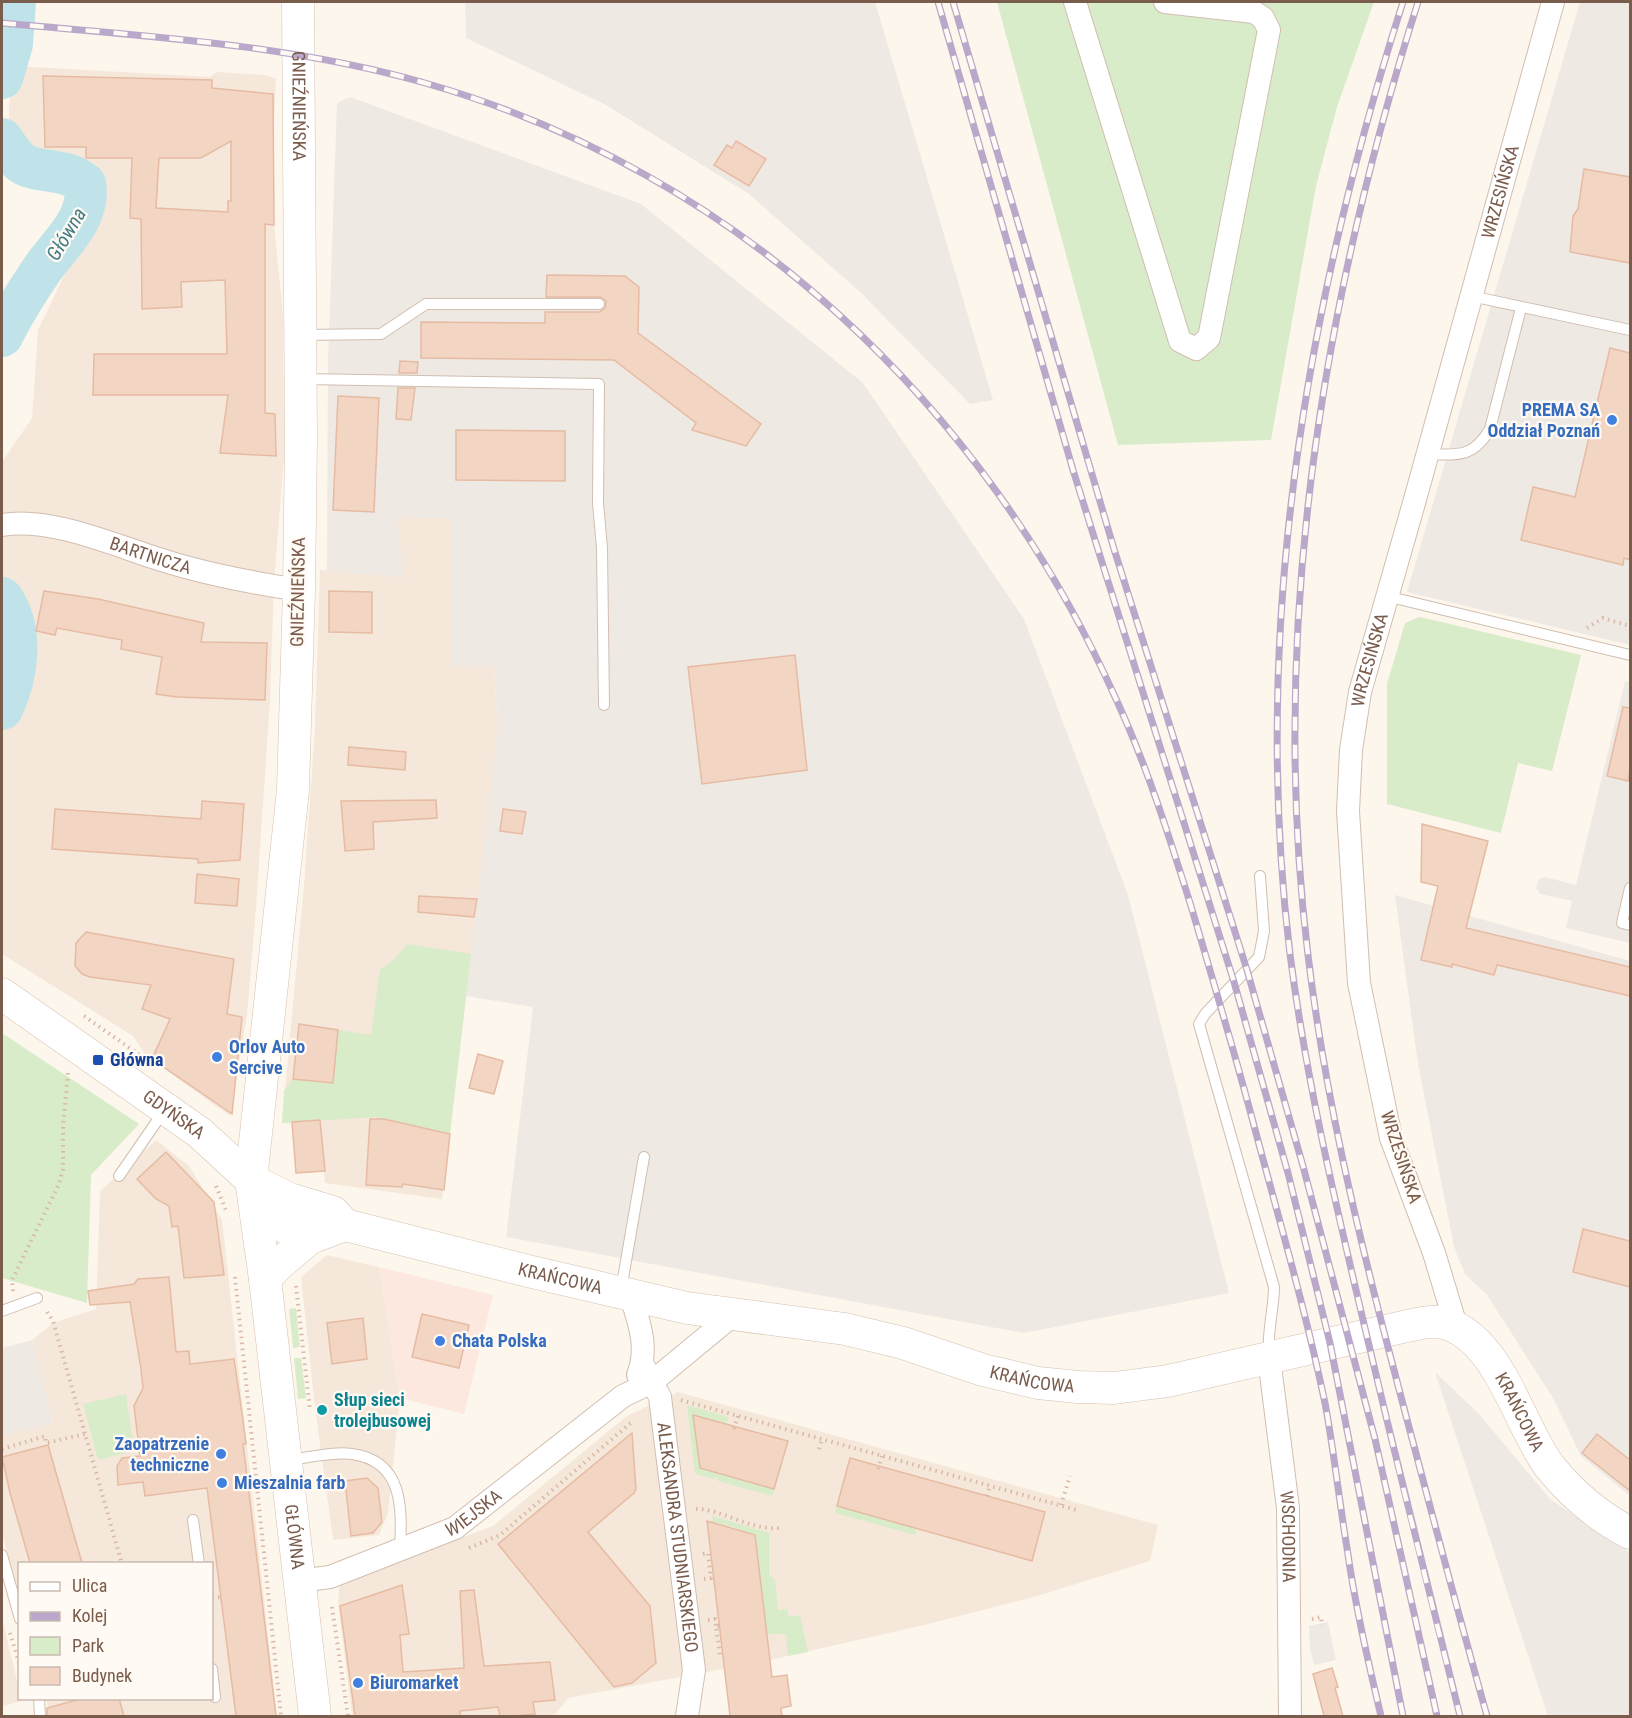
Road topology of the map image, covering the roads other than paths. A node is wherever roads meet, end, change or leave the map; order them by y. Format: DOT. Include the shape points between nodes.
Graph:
graph roads {
  1 [pos="298,2"];
  2 [pos="1076,2"];
  3 [pos="1165,2"];
  4 [pos="1553,2"];
  5 [pos="1471,296"];
  6 [pos="599,304"];
  7 [pos="1521,308"];
  8 [pos="1630,330"];
  9 [pos="300,335"];
  10 [pos="300,379"];
  11 [pos="1428,454"];
  12 [pos="2,525"];
  13 [pos="299,590"];
  14 [pos="1386,596"];
  15 [pos="1630,655"];
  16 [pos="604,705"];
  17 [pos="1260,876"];
  18 [pos="1630,888"];
  19 [pos="1630,925"];
  20 [pos="2,994"];
  21 [pos="166,1108"];
  22 [pos="644,1157"];
  23 [pos="119,1176"];
  24 [pos="251,1180"];
  25 [pos="345,1225"];
  26 [pos="310,1238"];
  27 [pos="265,1279"];
  28 [pos="626,1294"];
  29 [pos="37,1298"];
  30 [pos="2,1311"];
  31 [pos="733,1315"];
  32 [pos="1457,1329"];
  33 [pos="1269,1358"];
  34 [pos="647,1372"];
  35 [pos="285,1461"];
  36 [pos="193,1521"];
  37 [pos="1630,1533"];
  38 [pos="400,1549"];
  39 [pos="2,1557"];
  40 [pos="199,1562"];
  41 [pos="299,1581"];
  42 [pos="18,1612"];
  43 [pos="213,1678"];
  44 [pos="215,1697"];
  45 [pos="39,1700"];
  46 [pos="39,1716"];
  47 [pos="315,1716"];
  48 [pos="687,1716"];
  49 [pos="1290,1716"];
  1 -- 9 [label="street, GNIEŹNIEŃSKA"];
  2 -- 3 [label="street" via="1180,340 1196,349 1209,338 1269,30 1263,18 1254,12"];
  4 -- 5 [label="street, WRZESIŃSKA"];
  5 -- 7 [label="lane"];
  5 -- 11 [label="street, WRZESIŃSKA"];
  6 -- 9 [label="lane" via="426,304 381,334"];
  7 -- 8 [label="lane"];
  7 -- 11 [label="lane" via="1490,429 1484,439 1477,447 1458,455"];
  9 -- 10 [label="street, GNIEŹNIEŃSKA"];
  10 -- 13 [label="street, GNIEŹNIEŃSKA"];
  10 -- 16 [label="lane" via="599,384"];
  11 -- 14 [label="street, WRZESIŃSKA"];
  12 -- 13 [label="street, BARTNICZA" via="64,530 215,574"];
  13 -- 24 [label="street, GNIEŹNIEŃSKA" via="293,790"];
  14 -- 15 [label="lane"];
  14 -- 32 [label="street, WRZESIŃSKA" via="1360,692 1351,750 1348,811 1359,983 1391,1138 1434,1253"];
  17 -- 33 [label="lane" via="1264,931 1259,957 1199,1024 1274,1287"];
  18 -- 19 [label="lane" via="1622,923"];
  20 -- 21 [label="street, GDYŃSKA"];
  21 -- 23 [label="lane"];
  21 -- 24 [label="street, GDYŃSKA"];
  22 -- 28 [label="lane"];
  24 -- 25 [label="street, KRAŃCOWA" via="290,1199 333,1212"];
  24 -- 26 [label="street" via="273,1220"];
  24 -- 27 [label="street, GŁÓWNA"];
  25 -- 26 [label="street"];
  25 -- 28 [label="street, KRAŃCOWA"];
  26 -- 27 [label="street"];
  27 -- 35 [label="street, GŁÓWNA"];
  28 -- 31 [label="street, KRAŃCOWA"];
  28 -- 34 [label="street" via="643,1338"];
  29 -- 30 [label="lane"];
  31 -- 33 [label="street, KRAŃCOWA" via="903,1342 1014,1378 1054,1386 1135,1386"];
  31 -- 34 [label="street, WIEJSKA"];
  32 -- 33 [label="street, KRAŃCOWA" via="1426,1322"];
  32 -- 37 [label="street, KRAŃCOWA" via="1471,1338 1491,1362 1549,1465 1579,1499"];
  33 -- 49 [label="street, WSCHODNIA" via="1288,1508"];
  34 -- 38 [label="street, WIEJSKA" via="623,1396 455,1528"];
  34 -- 48 [label="street, ALEKSANDRA STUDNIARSKIEGO" via="660,1397 694,1670"];
  35 -- 38 [label="lane" via="352,1454 367,1458 386,1471 396,1483 400,1497"];
  35 -- 41 [label="street, GŁÓWNA"];
  36 -- 40 [label="lane"];
  38 -- 41 [label="street, WIEJSKA" via="330,1577"];
  39 -- 42 [label="lane"];
  41 -- 47 [label="street, GŁÓWNA"];
  43 -- 44 [label="lane"];
  45 -- 46 [label="lane"];
}
